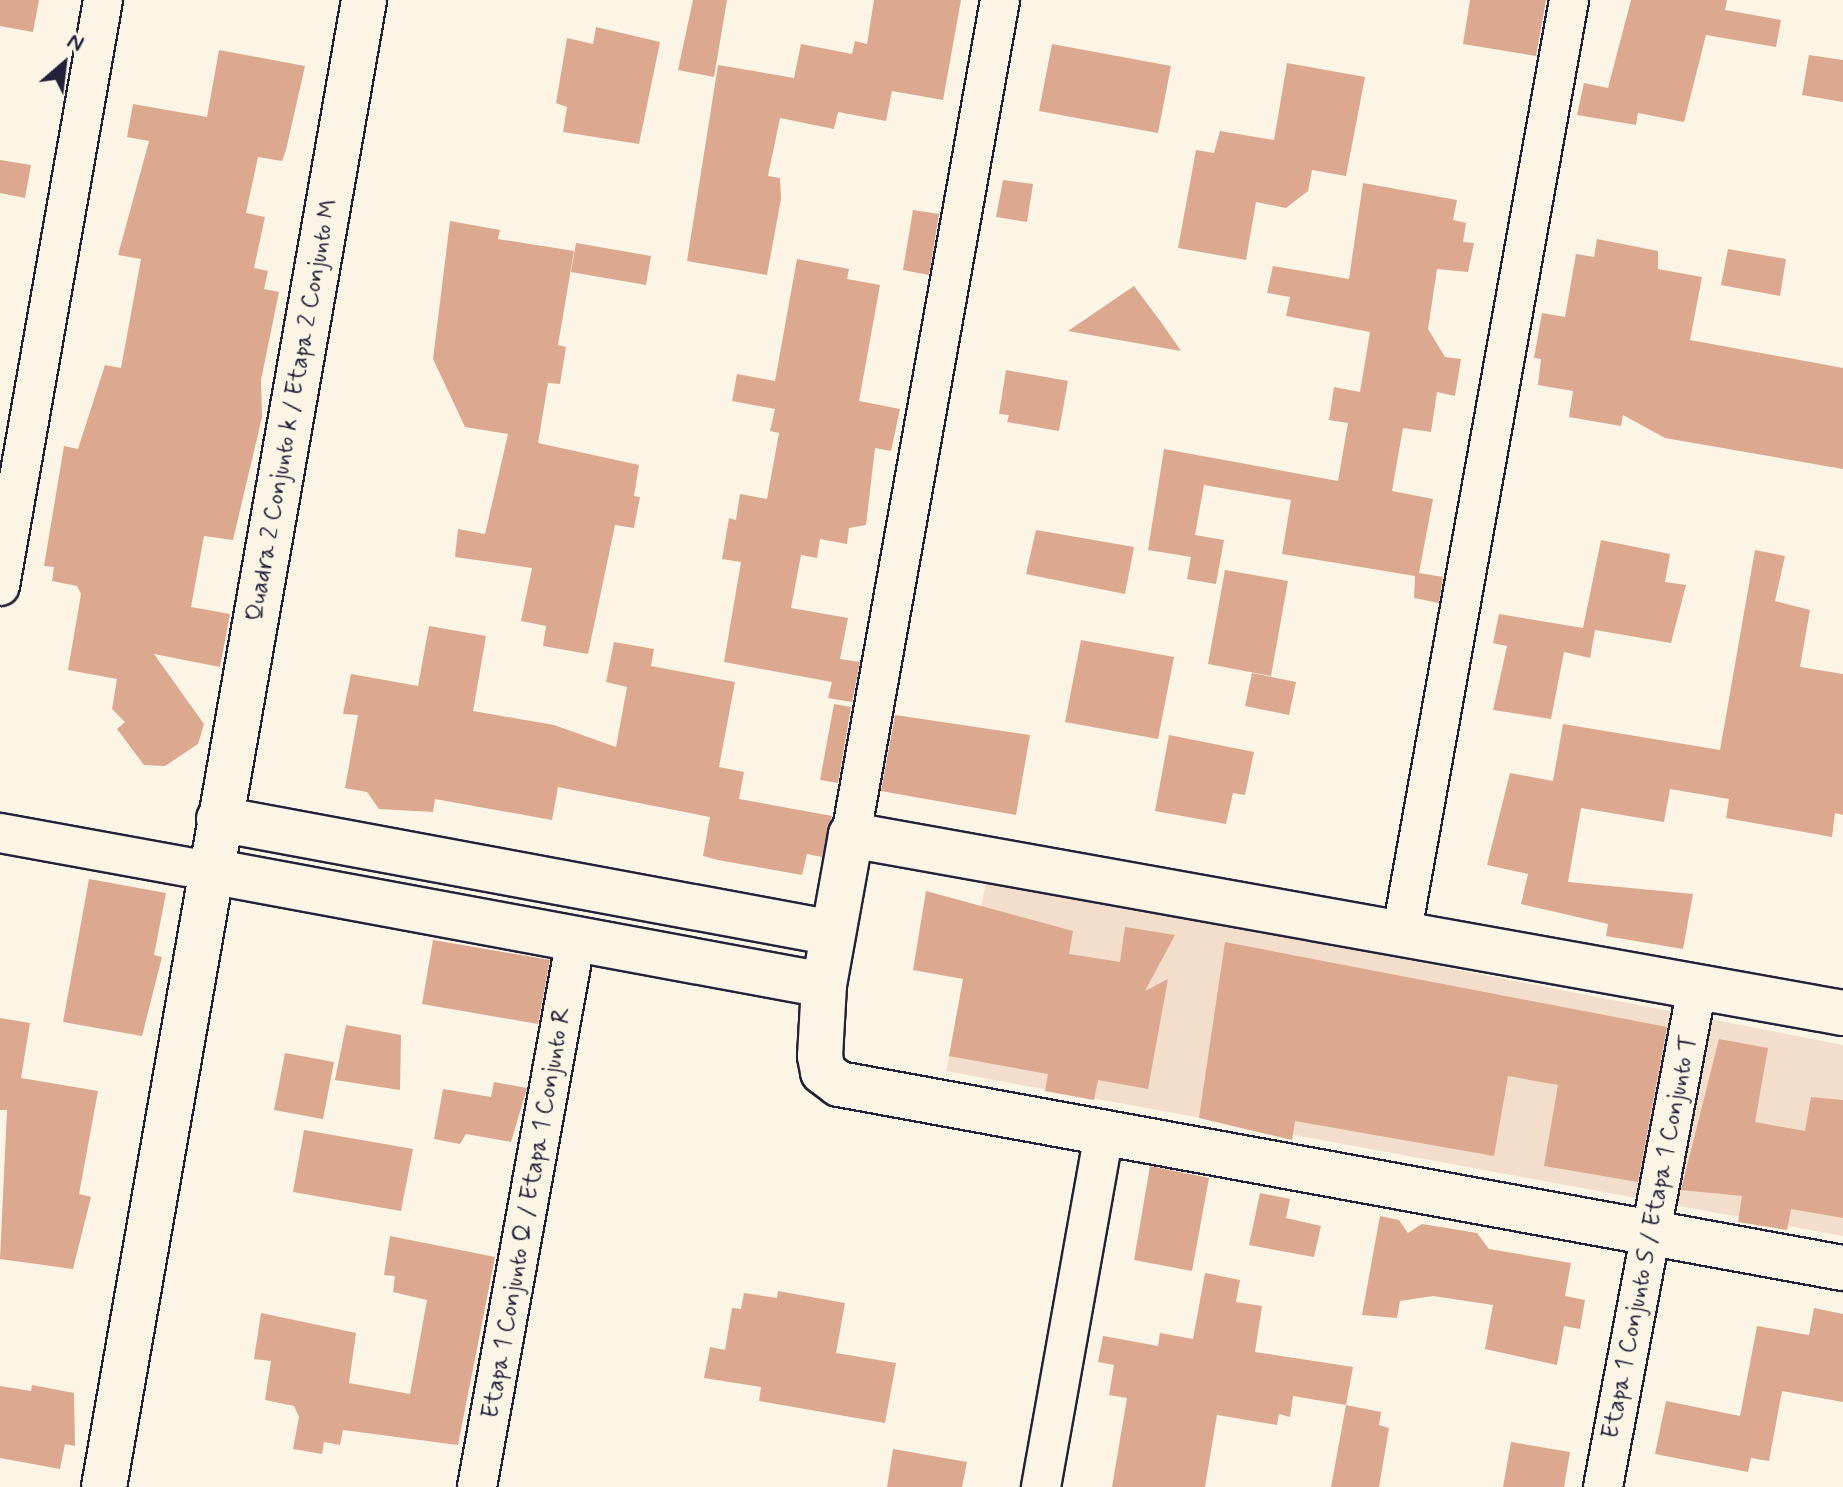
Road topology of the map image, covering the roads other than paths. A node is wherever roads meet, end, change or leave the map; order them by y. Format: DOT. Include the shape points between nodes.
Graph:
graph roads {
  1 [pos="103,0"];
  2 [pos="364,0"];
  3 [pos="1000,0"];
  4 [pos="1569,0"];
  5 [pos="0,586"];
  6 [pos="219,819"];
  7 [pos="0,833"];
  8 [pos="851,835"];
  9 [pos="210,871"];
  10 [pos="1402,931"];
  11 [pos="833,933"];
  12 [pos="576,938"];
  13 [pos="824,985"];
  14 [pos="1697,987"];
  15 [pos="1843,1013"];
  16 [pos="1104,1135"];
  17 [pos="1648,1235"];
  18 [pos="1843,1268"];
  19 [pos="104,1487"];
  20 [pos="477,1487"];
  21 [pos="1041,1487"];
  22 [pos="1603,1487"];
  1 -- 5 [label="street"];
  2 -- 6 [label="street, Quadra 2 Conjunto k / Etapa 2 Conjunto M"];
  3 -- 8 [label="street"];
  4 -- 10 [label="street"];
  6 -- 9 [label="street, Quadra 2 Conjunto k / Etapa 2 Conjunto M"];
  6 -- 11 [label="street"];
  7 -- 9 [label="street"];
  8 -- 10 [label="street"];
  8 -- 11 [label="street"];
  9 -- 12 [label="street"];
  9 -- 19 [label="street, Quadra 2 Conjunto k / Etapa 2 Conjunto M"];
  10 -- 14 [label="street"];
  11 -- 13 [label="street"];
  12 -- 13 [label="street"];
  12 -- 20 [label="street, Etapa 1 Conjunto Q / Etapa 1 Conjunto R"];
  13 -- 16 [label="street" via="821,1064 839,1084"];
  14 -- 15 [label="street"];
  14 -- 17 [label="street, Etapa 1 Conjunto S / Etapa 1 Conjunto T"];
  16 -- 17 [label="street"];
  16 -- 21 [label="street"];
  17 -- 18 [label="street"];
  17 -- 22 [label="street, Etapa 1 Conjunto S / Etapa 1 Conjunto T"];
}
